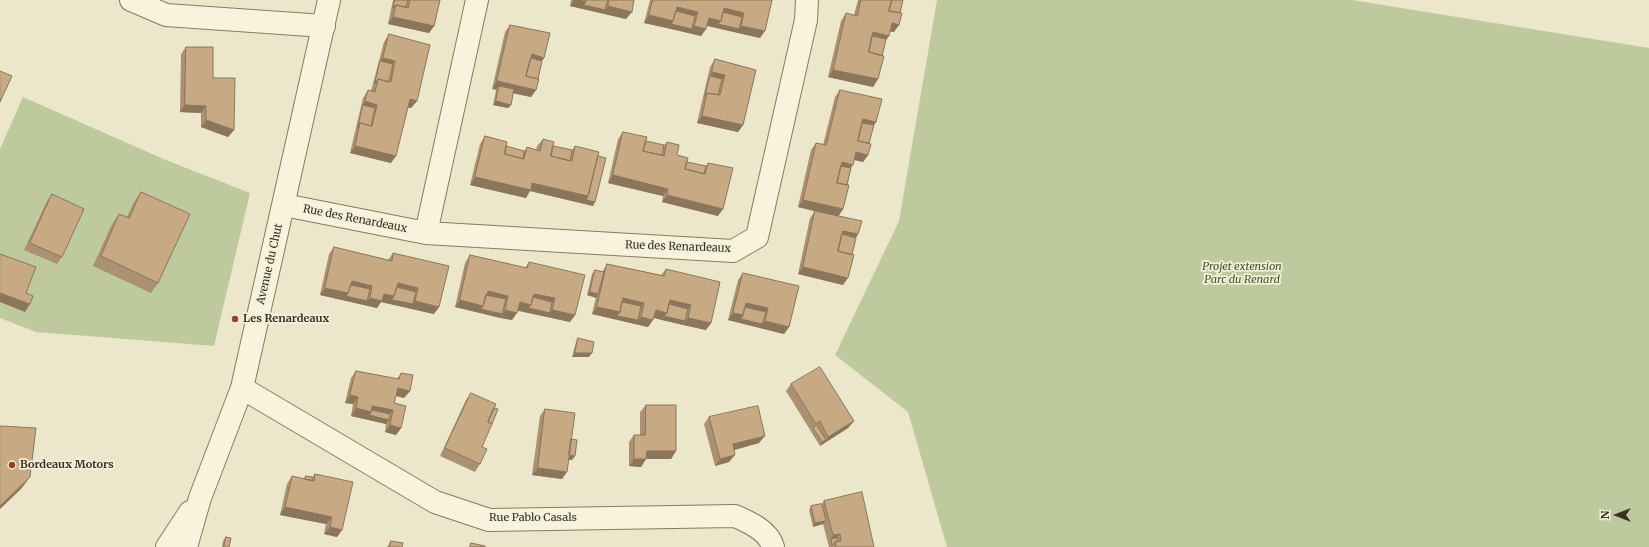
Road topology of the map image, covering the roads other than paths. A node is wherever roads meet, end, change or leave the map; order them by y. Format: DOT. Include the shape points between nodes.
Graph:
graph roads {
  1 [pos="131,0"];
  2 [pos="330,0"];
  3 [pos="477,0"];
  4 [pos="807,0"];
  5 [pos="324,26"];
  6 [pos="284,205"];
  7 [pos="426,233"];
  8 [pos="242,388"];
  9 [pos="200,498"];
  10 [pos="166,547"];
  11 [pos="186,547"];
  12 [pos="773,547"];
  1 -- 5 [label="street" via="166,15"];
  2 -- 5 [label="street, Avenue du Chut"];
  3 -- 7 [label="street"];
  4 -- 7 [label="street, Rue des Renardeaux" via="806,20 756,237 733,251"];
  5 -- 6 [label="street, Avenue du Chut"];
  6 -- 7 [label="street, Rue des Renardeaux"];
  6 -- 8 [label="street, Avenue du Chut"];
  8 -- 9 [label="street, Avenue du Chut"];
  8 -- 12 [label="street, Rue Pablo Casals" via="435,502 489,520 735,516 754,524 772,542"];
  9 -- 10 [label="street, Avenue du Chut"];
  9 -- 11 [label="street, Avenue du Chut"];
}
